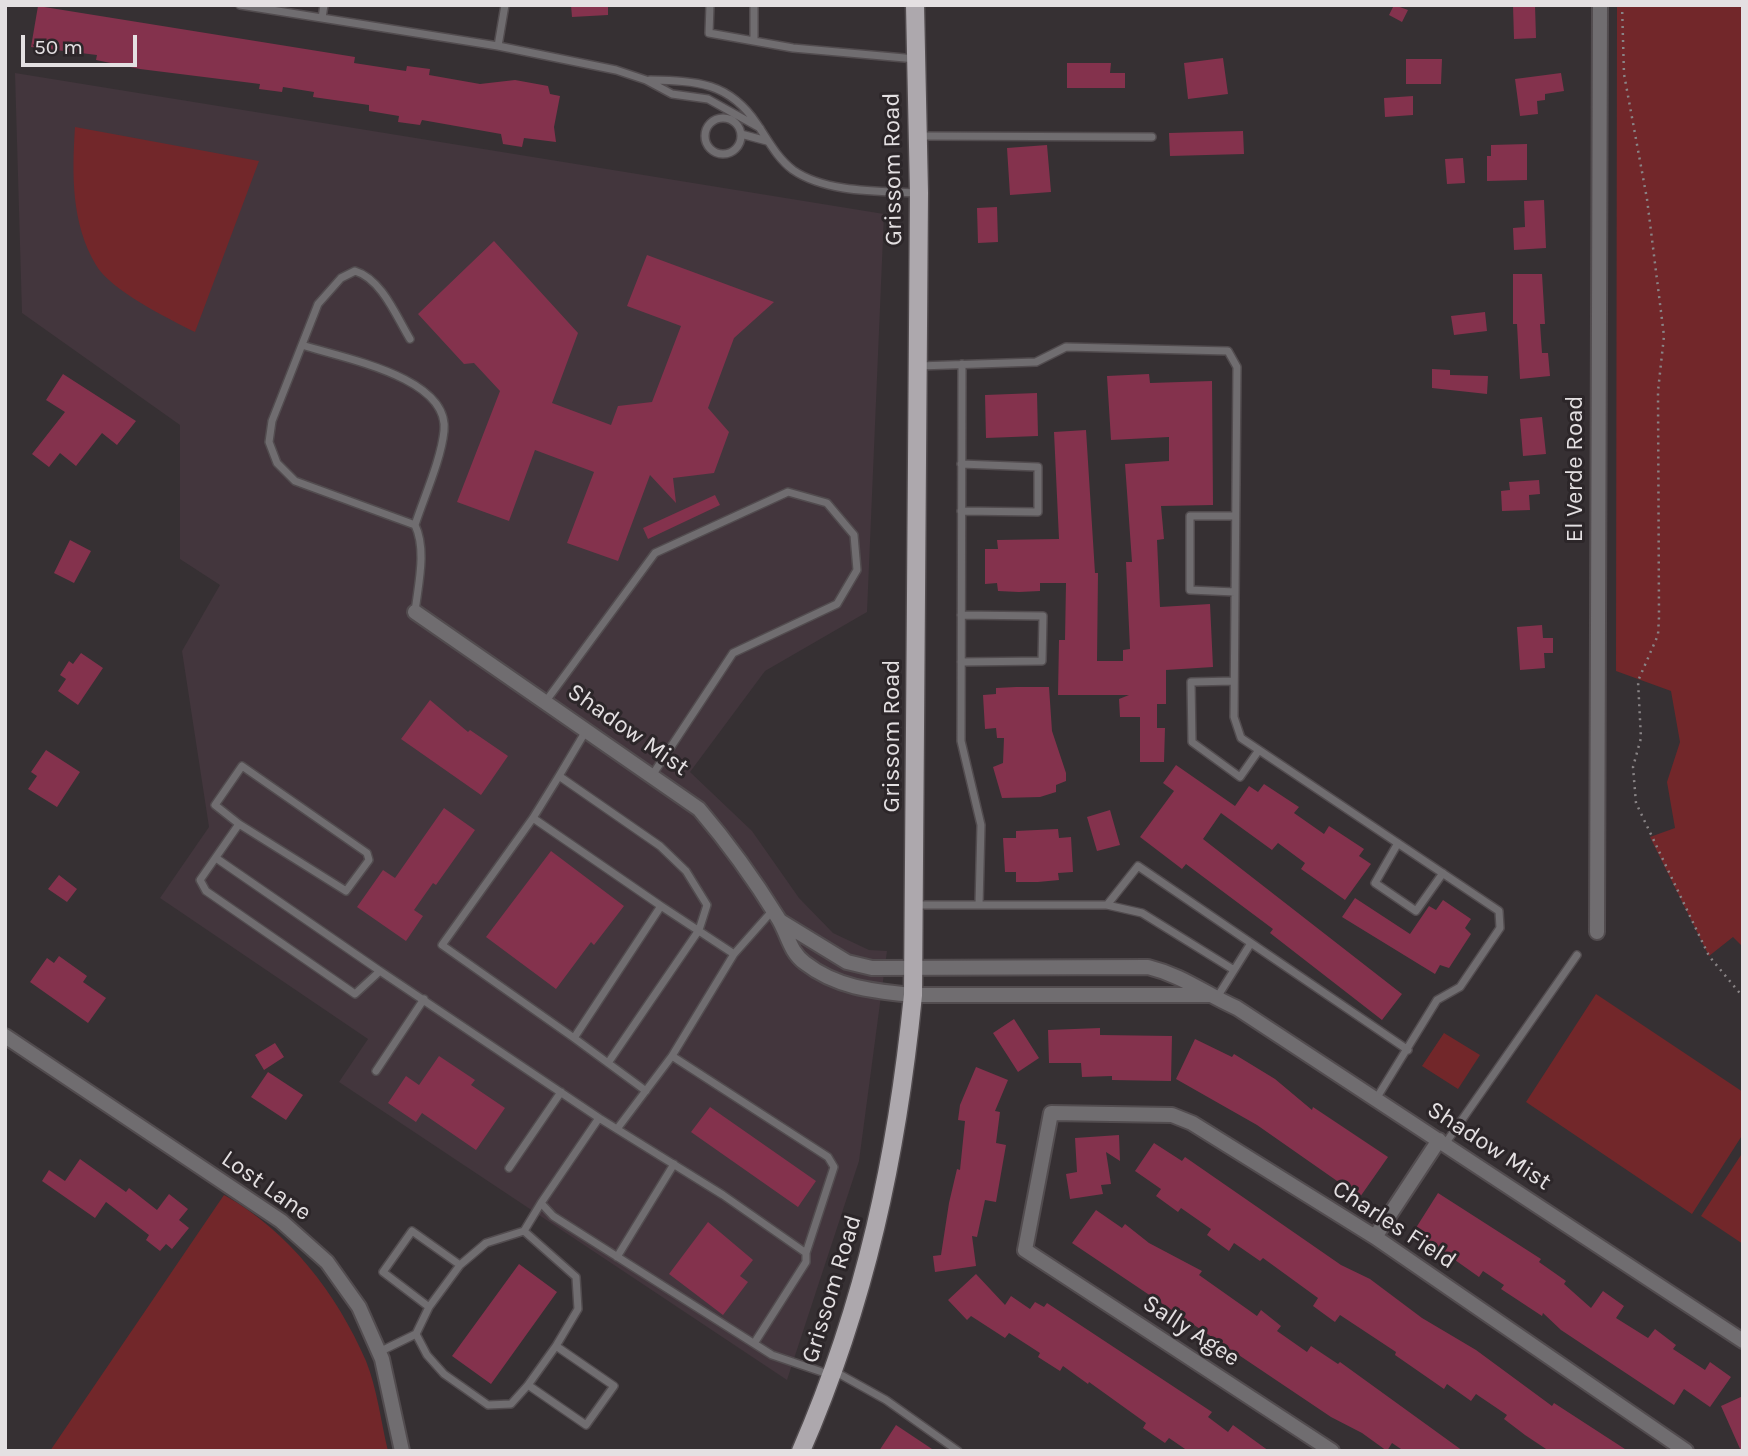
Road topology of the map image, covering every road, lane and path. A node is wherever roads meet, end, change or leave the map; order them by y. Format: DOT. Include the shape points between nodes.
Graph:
graph roads {
  1 [pos="240,5"];
  2 [pos="324,5"];
  3 [pos="505,5"];
  4 [pos="710,5"];
  5 [pos="754,5"];
  6 [pos="915,5"];
  7 [pos="1600,5"];
  8 [pos="1622,5"];
  9 [pos="322,18"];
  10 [pos="754,41"];
  11 [pos="498,46"];
  12 [pos="916,59"];
  13 [pos="646,80"];
  14 [pos="760,128"];
  15 [pos="741,134"];
  16 [pos="919,136"];
  17 [pos="1152,137"];
  18 [pos="768,141"];
  19 [pos="919,193"];
  20 [pos="410,339"];
  21 [pos="302,345"];
  22 [pos="962,364"];
  23 [pos="918,366"];
  24 [pos="961,464"];
  25 [pos="961,511"];
  26 [pos="1236,516"];
  27 [pos="415,525"];
  28 [pos="1235,592"];
  29 [pos="415,612"];
  30 [pos="961,615"];
  31 [pos="961,662"];
  32 [pos="1234,681"];
  33 [pos="546,701"];
  34 [pos="587,729"];
  35 [pos="1259,750"];
  36 [pos="653,774"];
  37 [pos="559,776"];
  38 [pos="533,818"];
  39 [pos="239,824"];
  40 [pos="1398,843"];
  41 [pos="216,858"];
  42 [pos="1443,873"];
  43 [pos="915,905"];
  44 [pos="979,905"];
  45 [pos="1107,905"];
  46 [pos="661,906"];
  47 [pos="776,915"];
  48 [pos="699,930"];
  49 [pos="1597,932"];
  50 [pos="1251,943"];
  51 [pos="734,954"];
  52 [pos="1577,955"];
  53 [pos="914,967"];
  54 [pos="1234,970"];
  55 [pos="380,971"];
  56 [pos="913,995"];
  57 [pos="1212,997"];
  58 [pos="1743,997"];
  59 [pos="424,999"];
  60 [pos="5,1036"];
  61 [pos="574,1038"];
  62 [pos="1408,1050"];
  63 [pos="672,1056"];
  64 [pos="608,1063"];
  65 [pos="376,1071"];
  66 [pos="646,1091"];
  67 [pos="561,1092"];
  68 [pos="1376,1099"];
  69 [pos="599,1118"];
  70 [pos="617,1129"];
  71 [pos="1442,1142"];
  72 [pos="674,1164"];
  73 [pos="509,1168"];
  74 [pos="541,1203"];
  75 [pos="524,1231"];
  76 [pos="1375,1237"];
  77 [pos="1025,1250"];
  78 [pos="806,1253"];
  79 [pos="617,1257"];
  80 [pos="460,1265"];
  81 [pos="429,1307"];
  82 [pos="416,1334"];
  83 [pos="1743,1341"];
  84 [pos="755,1342"];
  85 [pos="556,1346"];
  86 [pos="379,1352"];
  87 [pos="833,1373"];
  88 [pos="528,1385"];
  89 [pos="402,1451"];
  90 [pos="801,1451"];
  91 [pos="958,1451"];
  92 [pos="1332,1451"];
  93 [pos="1686,1451"];
  1 -- 9 [label="lane"];
  2 -- 9 [label="lane"];
  3 -- 11 [label="lane"];
  4 -- 10 [label="lane" via="709,33"];
  5 -- 10 [label="lane"];
  6 -- 12 [label="main road, Grissom Road"];
  7 -- 49 [label="street, El Verde Road"];
  8 -- 58 [label="path" via="1624,74 1647,200 1664,336 1658,391 1658,635 1638,681 1641,738 1633,767 1636,803 1709,956"];
  9 -- 11 [label="lane"];
  10 -- 12 [label="lane"];
  11 -- 13 [label="lane"];
  12 -- 16 [label="main road, Grissom Road"];
  13 -- 14 [label="lane" via="671,94 708,99"];
  13 -- 14 [label="lane" via="685,80 719,88 739,100"];
  14 -- 18 [label="lane"];
  15 -- 15 [label="lane" via="732,121 716,119 705,131 705,142 715,153 729,153 740,144"];
  15 -- 18 [label="lane"];
  16 -- 17 [label="lane"];
  16 -- 19 [label="main road, Grissom Road"];
  18 -- 19 [label="lane" via="793,170 820,182"];
  19 -- 23 [label="main road, Grissom Road"];
  20 -- 21 [label="lane" via="386,298 363,273 355,271 341,278 318,304"];
  21 -- 27 [label="lane" via="411,381 431,394 442,410 444,431"];
  21 -- 27 [label="lane" via="272,421 269,442 277,463 295,481"];
  22 -- 23 [label="lane"];
  22 -- 24 [label="lane"];
  22 -- 26 [label="lane" via="1036,362 1066,347 1227,351 1237,367"];
  23 -- 43 [label="main road, Grissom Road"];
  24 -- 25 [label="lane"];
  24 -- 25 [label="lane" via="1038,467 1038,512"];
  25 -- 30 [label="lane"];
  26 -- 28 [label="lane"];
  26 -- 28 [label="lane" via="1190,516 1190,590"];
  27 -- 29 [label="lane" via="421,564"];
  28 -- 32 [label="lane"];
  29 -- 33 [label="street, Shadow Mist"];
  30 -- 31 [label="lane"];
  30 -- 31 [label="lane" via="1043,616 1042,661"];
  31 -- 44 [label="lane" via="961,741 981,825"];
  32 -- 35 [label="lane" via="1234,717 1241,737"];
  32 -- 35 [label="lane" via="1191,682 1192,742 1240,776"];
  33 -- 34 [label="street, Shadow Mist"];
  33 -- 36 [label="lane" via="655,553 788,492 827,503 854,535 857,570 837,604 733,653"];
  34 -- 36 [label="street, Shadow Mist"];
  34 -- 37 [label="lane"];
  35 -- 40 [label="lane"];
  36 -- 47 [label="street, Shadow Mist" via="699,808"];
  37 -- 38 [label="lane"];
  37 -- 48 [label="lane" via="660,846 686,871 707,905"];
  38 -- 46 [label="lane"];
  38 -- 61 [label="lane" via="442,945"];
  39 -- 39 [label="lane" via="215,805 242,766 367,853 369,860 346,891"];
  39 -- 41 [label="lane"];
  40 -- 42 [label="lane"];
  40 -- 42 [label="lane" via="1374,883 1416,911"];
  41 -- 55 [label="lane"];
  41 -- 55 [label="lane" via="200,880 206,891 343,986 355,994"];
  42 -- 62 [label="lane" via="1499,911 1500,928 1460,987 1437,1000"];
  43 -- 44 [label="lane"];
  43 -- 53 [label="main road, Grissom Road"];
  44 -- 45 [label="lane"];
  45 -- 50 [label="lane" via="1138,866"];
  45 -- 54 [label="lane" via="1142,913"];
  46 -- 48 [label="lane"];
  46 -- 61 [label="lane"];
  47 -- 51 [label="lane"];
  47 -- 53 [label="street, Shadow Mist" via="847,962 872,968"];
  47 -- 56 [label="street, Shadow Mist" via="792,950 836,982 865,991"];
  48 -- 51 [label="lane"];
  48 -- 64 [label="lane"];
  50 -- 54 [label="lane"];
  50 -- 62 [label="lane"];
  51 -- 63 [label="lane"];
  52 -- 71 [label="lane"];
  53 -- 56 [label="main road, Grissom Road"];
  53 -- 57 [label="street, Shadow Mist" via="1148,967 1180,976"];
  54 -- 57 [label="lane"];
  55 -- 59 [label="lane"];
  56 -- 57 [label="street, Shadow Mist"];
  56 -- 87 [label="main road, Grissom Road" via="881,1213"];
  57 -- 68 [label="street, Shadow Mist" via="1237,1008"];
  59 -- 65 [label="lane"];
  59 -- 67 [label="lane"];
  60 -- 86 [label="street, Lost Lane" via="306,1242 327,1262 359,1307"];
  61 -- 64 [label="lane"];
  62 -- 68 [label="lane"];
  63 -- 66 [label="lane"];
  63 -- 78 [label="lane" via="828,1157 834,1167"];
  64 -- 66 [label="lane"];
  66 -- 70 [label="lane"];
  67 -- 69 [label="lane"];
  67 -- 73 [label="lane"];
  68 -- 71 [label="street, Shadow Mist"];
  69 -- 70 [label="lane"];
  69 -- 74 [label="lane"];
  70 -- 72 [label="lane"];
  71 -- 76 [label="street"];
  71 -- 83 [label="street, Shadow Mist"];
  72 -- 78 [label="lane"];
  72 -- 79 [label="lane"];
  74 -- 75 [label="lane"];
  74 -- 79 [label="lane" via="553,1216"];
  75 -- 80 [label="lane" via="486,1243"];
  75 -- 85 [label="lane" via="576,1277 578,1309"];
  76 -- 77 [label="street, Charles Field" via="1172,1115 1051,1113"];
  76 -- 93 [label="street, Charles Field"];
  77 -- 92 [label="street, Sally Agee"];
  78 -- 84 [label="lane" via="806,1262"];
  79 -- 84 [label="lane"];
  80 -- 81 [label="lane"];
  80 -- 81 [label="lane" via="412,1231 383,1272"];
  81 -- 82 [label="lane"];
  82 -- 86 [label="lane"];
  82 -- 88 [label="lane" via="444,1374 488,1405 511,1404"];
  84 -- 87 [label="lane" via="772,1355"];
  85 -- 88 [label="lane"];
  85 -- 88 [label="lane" via="614,1387 586,1425"];
  86 -- 89 [label="street, Lost Lane"];
  87 -- 90 [label="main road, Grissom Road"];
  87 -- 91 [label="lane" via="886,1400"];
}
